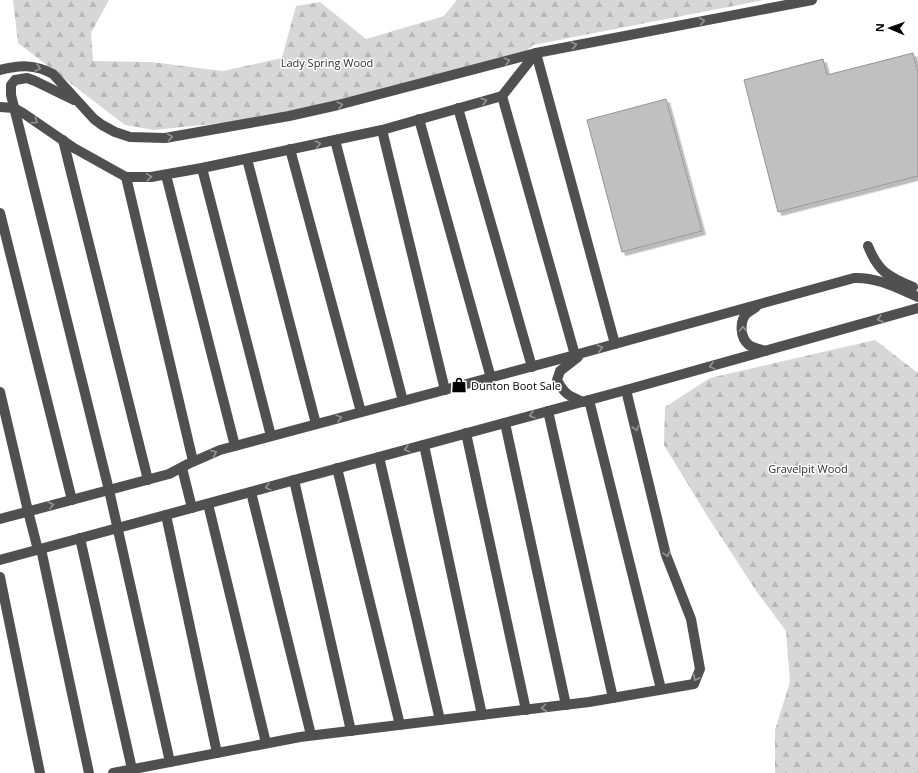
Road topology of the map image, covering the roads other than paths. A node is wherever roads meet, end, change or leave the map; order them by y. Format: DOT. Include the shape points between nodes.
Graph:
graph roads {
  1 [pos="812,0"];
  2 [pos="536,53"];
  3 [pos="0,70"];
  4 [pos="502,96"];
  5 [pos="78,101"];
  6 [pos="0,107"];
  7 [pos="14,108"];
  8 [pos="458,108"];
  9 [pos="419,119"];
  10 [pos="382,130"];
  11 [pos="63,140"];
  12 [pos="335,140"];
  13 [pos="290,150"];
  14 [pos="247,159"];
  15 [pos="202,168"];
  16 [pos="166,175"];
  17 [pos="126,177"];
  18 [pos="0,213"];
  19 [pos="868,246"];
  20 [pos="918,289"];
  21 [pos="918,296"];
  22 [pos="761,304"];
  23 [pos="918,308"];
  24 [pos="615,344"];
  25 [pos="764,351"];
  26 [pos="579,354"];
  27 [pos="532,367"];
  28 [pos="491,378"];
  29 [pos="445,390"];
  30 [pos="626,390"];
  31 [pos="0,392"];
  32 [pos="403,401"];
  33 [pos="586,401"];
  34 [pos="548,411"];
  35 [pos="361,412"];
  36 [pos="505,423"];
  37 [pos="316,424"];
  38 [pos="466,433"];
  39 [pos="270,436"];
  40 [pos="424,445"];
  41 [pos="235,446"];
  42 [pos="379,457"];
  43 [pos="194,461"];
  44 [pos="182,468"];
  45 [pos="338,468"];
  46 [pos="148,480"];
  47 [pos="294,480"];
  48 [pos="109,490"];
  49 [pos="251,492"];
  50 [pos="72,500"];
  51 [pos="208,504"];
  52 [pos="192,508"];
  53 [pos="28,511"];
  54 [pos="166,515"];
  55 [pos="0,518"];
  56 [pos="117,528"];
  57 [pos="80,538"];
  58 [pos="40,549"];
  59 [pos="0,560"];
  60 [pos="0,577"];
  61 [pos="661,689"];
  62 [pos="613,698"];
  63 [pos="566,705"];
  64 [pos="526,710"];
  65 [pos="482,715"];
  66 [pos="440,720"];
  67 [pos="400,725"];
  68 [pos="351,731"];
  69 [pos="311,735"];
  70 [pos="266,743"];
  71 [pos="218,753"];
  72 [pos="170,762"];
  73 [pos="132,769"];
  74 [pos="40,773"];
  75 [pos="89,773"];
  76 [pos="113,773"];
  2 -- 1 [label="lane, one-way"];
  2 -- 4 [label="lane"];
  5 -- 2 [label="lane, one-way" via="94,119 115,132 130,137 165,138 338,105"];
  2 -- 24 [label="lane"];
  3 -- 5 [label="lane, one-way" via="21,66 45,70 53,74"];
  8 -- 4 [label="lane, one-way"];
  4 -- 26 [label="lane"];
  5 -- 7 [label="lane" via="27,78 15,80 11,85"];
  6 -- 7 [label="lane"];
  7 -- 11 [label="lane, one-way"];
  7 -- 48 [label="lane"];
  8 -- 9 [label="lane"];
  8 -- 27 [label="lane"];
  9 -- 10 [label="lane"];
  9 -- 28 [label="lane"];
  10 -- 12 [label="lane"];
  10 -- 29 [label="lane"];
  11 -- 17 [label="lane"];
  11 -- 46 [label="lane"];
  13 -- 12 [label="lane, one-way"];
  12 -- 32 [label="lane"];
  13 -- 14 [label="lane"];
  13 -- 35 [label="lane"];
  14 -- 15 [label="lane"];
  14 -- 37 [label="lane"];
  15 -- 16 [label="lane"];
  15 -- 39 [label="lane"];
  17 -- 16 [label="lane, one-way"];
  16 -- 41 [label="lane"];
  17 -- 43 [label="lane"];
  18 -- 50 [label="lane"];
  19 -- 20 [label="lane" via="881,269 894,279"];
  21 -- 22 [label="lane" via="877,280 854,278"];
  22 -- 24 [label="lane"];
  25 -- 22 [label="lane, one-way" via="746,342 742,334 747,312"];
  23 -- 25 [label="lane, one-way"];
  26 -- 24 [label="lane, one-way"];
  25 -- 30 [label="lane, one-way"];
  26 -- 27 [label="lane"];
  26 -- 33 [label="lane" via="560,371 557,380 562,391 571,397"];
  27 -- 28 [label="lane"];
  28 -- 29 [label="lane"];
  29 -- 32 [label="lane"];
  30 -- 33 [label="lane"];
  30 -- 61 [label="lane, one-way" via="666,554 691,619 700,669 694,684"];
  31 -- 53 [label="lane"];
  32 -- 35 [label="lane"];
  33 -- 34 [label="lane"];
  33 -- 61 [label="lane"];
  34 -- 36 [label="lane, one-way"];
  34 -- 62 [label="lane"];
  37 -- 35 [label="lane, one-way"];
  36 -- 38 [label="lane"];
  36 -- 63 [label="lane"];
  37 -- 39 [label="lane"];
  38 -- 40 [label="lane"];
  38 -- 64 [label="lane"];
  39 -- 41 [label="lane"];
  40 -- 42 [label="lane, one-way"];
  40 -- 65 [label="lane"];
  43 -- 41 [label="lane, one-way"];
  42 -- 45 [label="lane"];
  42 -- 66 [label="lane"];
  43 -- 44 [label="lane"];
  44 -- 46 [label="lane"];
  44 -- 52 [label="lane"];
  45 -- 47 [label="lane"];
  45 -- 67 [label="lane"];
  46 -- 48 [label="lane"];
  47 -- 49 [label="lane, one-way"];
  47 -- 68 [label="lane"];
  48 -- 50 [label="lane"];
  48 -- 56 [label="lane"];
  49 -- 51 [label="lane"];
  49 -- 69 [label="lane"];
  53 -- 50 [label="lane, one-way"];
  51 -- 52 [label="lane"];
  51 -- 70 [label="lane"];
  52 -- 54 [label="lane"];
  53 -- 55 [label="lane"];
  53 -- 58 [label="lane"];
  54 -- 56 [label="lane"];
  54 -- 71 [label="lane"];
  56 -- 57 [label="lane"];
  56 -- 72 [label="lane"];
  57 -- 58 [label="lane"];
  57 -- 73 [label="lane"];
  58 -- 59 [label="lane"];
  58 -- 75 [label="lane"];
  60 -- 74 [label="lane"];
  61 -- 62 [label="lane"];
  62 -- 63 [label="lane"];
  63 -- 64 [label="lane, one-way"];
  64 -- 65 [label="lane"];
  65 -- 66 [label="lane"];
  66 -- 67 [label="lane"];
  67 -- 68 [label="lane"];
  68 -- 69 [label="lane"];
  69 -- 70 [label="lane"];
  70 -- 71 [label="lane"];
  71 -- 72 [label="lane"];
  72 -- 73 [label="lane"];
  73 -- 76 [label="lane"];
}
